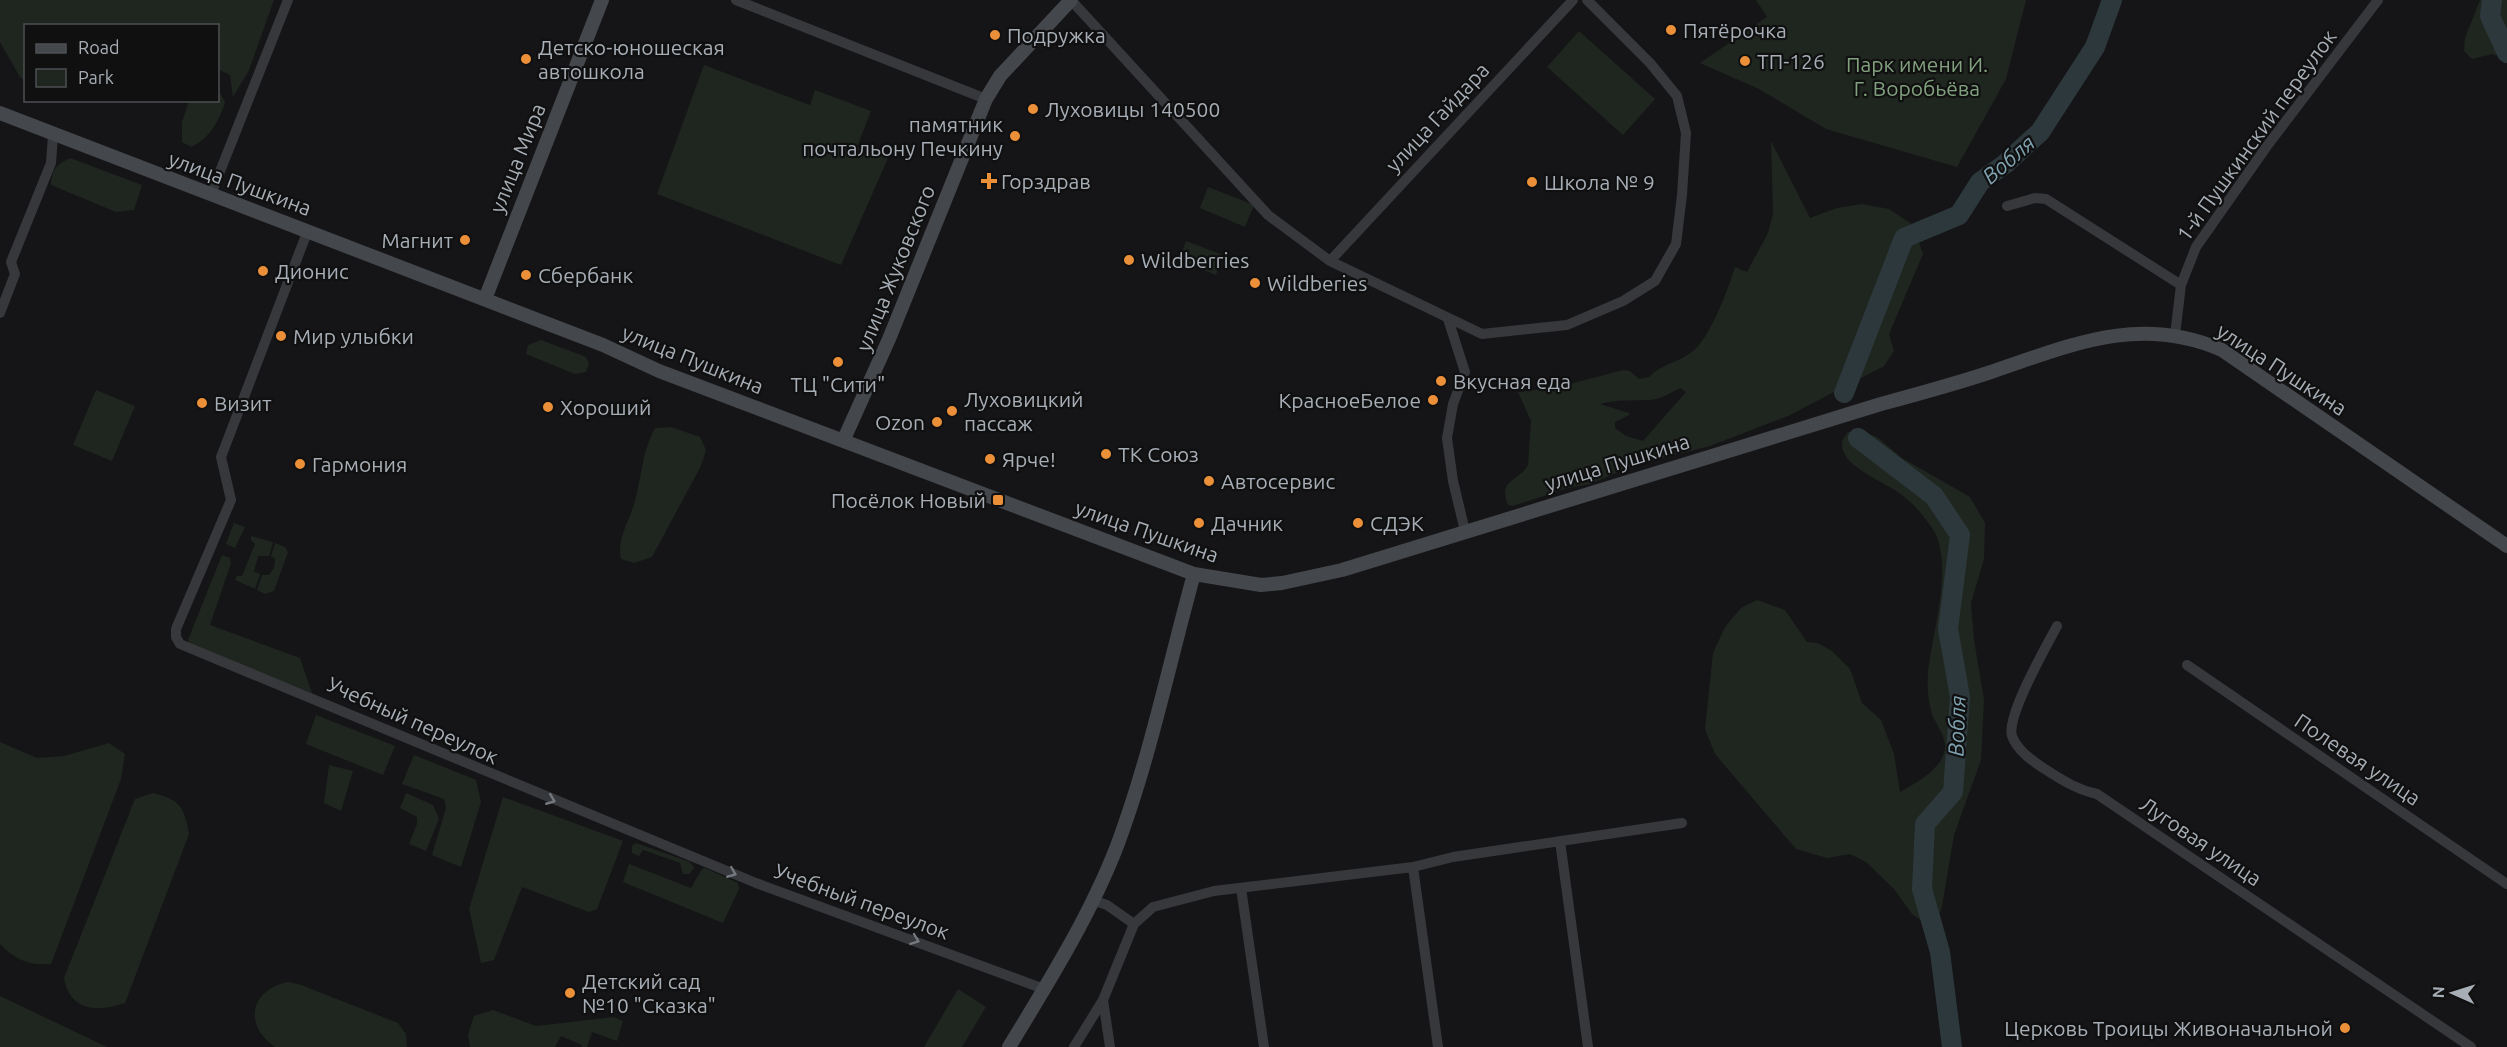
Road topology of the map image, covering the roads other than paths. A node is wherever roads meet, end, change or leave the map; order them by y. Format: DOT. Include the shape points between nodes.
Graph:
graph roads {
  1 [pos="288,0"];
  2 [pos="602,0"];
  3 [pos="736,0"];
  4 [pos="1071,0"];
  5 [pos="1573,0"];
  6 [pos="1587,0"];
  7 [pos="2378,0"];
  8 [pos="986,99"];
  9 [pos="0,113"];
  10 [pos="53,135"];
  11 [pos="211,194"];
  12 [pos="2007,206"];
  13 [pos="308,230"];
  14 [pos="1330,261"];
  15 [pos="2181,285"];
  16 [pos="485,299"];
  17 [pos="0,313"];
  18 [pos="1448,319"];
  19 [pos="2175,335"];
  20 [pos="844,439"];
  21 [pos="1465,531"];
  22 [pos="2507,546"];
  23 [pos="1194,574"];
  24 [pos="2056,626"];
  25 [pos="2187,665"];
  26 [pos="1682,823"];
  27 [pos="1560,841"];
  28 [pos="1413,867"];
  29 [pos="2507,884"];
  30 [pos="1241,888"];
  31 [pos="1092,900"];
  32 [pos="1134,924"];
  33 [pos="1044,989"];
  34 [pos="1103,1000"];
  35 [pos="1009,1047"];
  36 [pos="1074,1047"];
  37 [pos="1110,1047"];
  38 [pos="1264,1047"];
  39 [pos="1438,1047"];
  40 [pos="1588,1047"];
  41 [pos="2471,1047"];
  1 -- 11 [label="street"];
  2 -- 16 [label="main road, улица Мира"];
  3 -- 8 [label="street"];
  4 -- 8 [label="main road, улица Жуковского" via="1000,76"];
  4 -- 14 [label="street" via="1268,215"];
  5 -- 14 [label="street, улица Гайдара"];
  6 -- 18 [label="street" via="1677,96 1686,133 1676,244 1655,281 1623,301 1567,325 1482,334"];
  7 -- 15 [label="street, 1-й Пушкинский переулок" via="2196,247"];
  8 -- 20 [label="main road, улица Жуковского"];
  9 -- 10 [label="main road, улица Пушкина"];
  10 -- 11 [label="main road, улица Пушкина"];
  10 -- 17 [label="street" via="51,163 11,262 15,274"];
  11 -- 13 [label="main road, улица Пушкина"];
  12 -- 15 [label="street" via="2046,199"];
  13 -- 16 [label="main road, улица Пушкина"];
  13 -- 33 [label="street, Учебный переулок, one-way" via="220,457 231,500 177,629 180,644 756,883"];
  14 -- 18 [label="street"];
  15 -- 19 [label="street, 1-й Пушкинский переулок"];
  16 -- 20 [label="main road, улица Пушкина" via="659,371"];
  18 -- 21 [label="street" via="1464,372 1447,438"];
  19 -- 21 [label="main road, улица Пушкина" via="2116,334 2082,342"];
  19 -- 22 [label="main road, улица Пушкина" via="2222,351"];
  20 -- 23 [label="main road, улица Пушкина"];
  21 -- 23 [label="main road, улица Пушкина" via="1342,570 1282,583 1261,585"];
  23 -- 31 [label="main road" via="1135,794"];
  24 -- 41 [label="street, Луговая улица" via="2011,723 2012,737 2030,760 2079,790 2097,794"];
  25 -- 29 [label="street, Полевая улица"];
  26 -- 27 [label="street"];
  27 -- 28 [label="street" via="1453,856"];
  27 -- 40 [label="street"];
  28 -- 30 [label="street"];
  28 -- 39 [label="street"];
  30 -- 32 [label="street" via="1163,903"];
  30 -- 38 [label="street"];
  31 -- 32 [label="street" via="1107,904"];
  31 -- 33 [label="main road"];
  32 -- 34 [label="street"];
  33 -- 35 [label="main road"];
  34 -- 36 [label="street"];
  34 -- 37 [label="street"];
}
